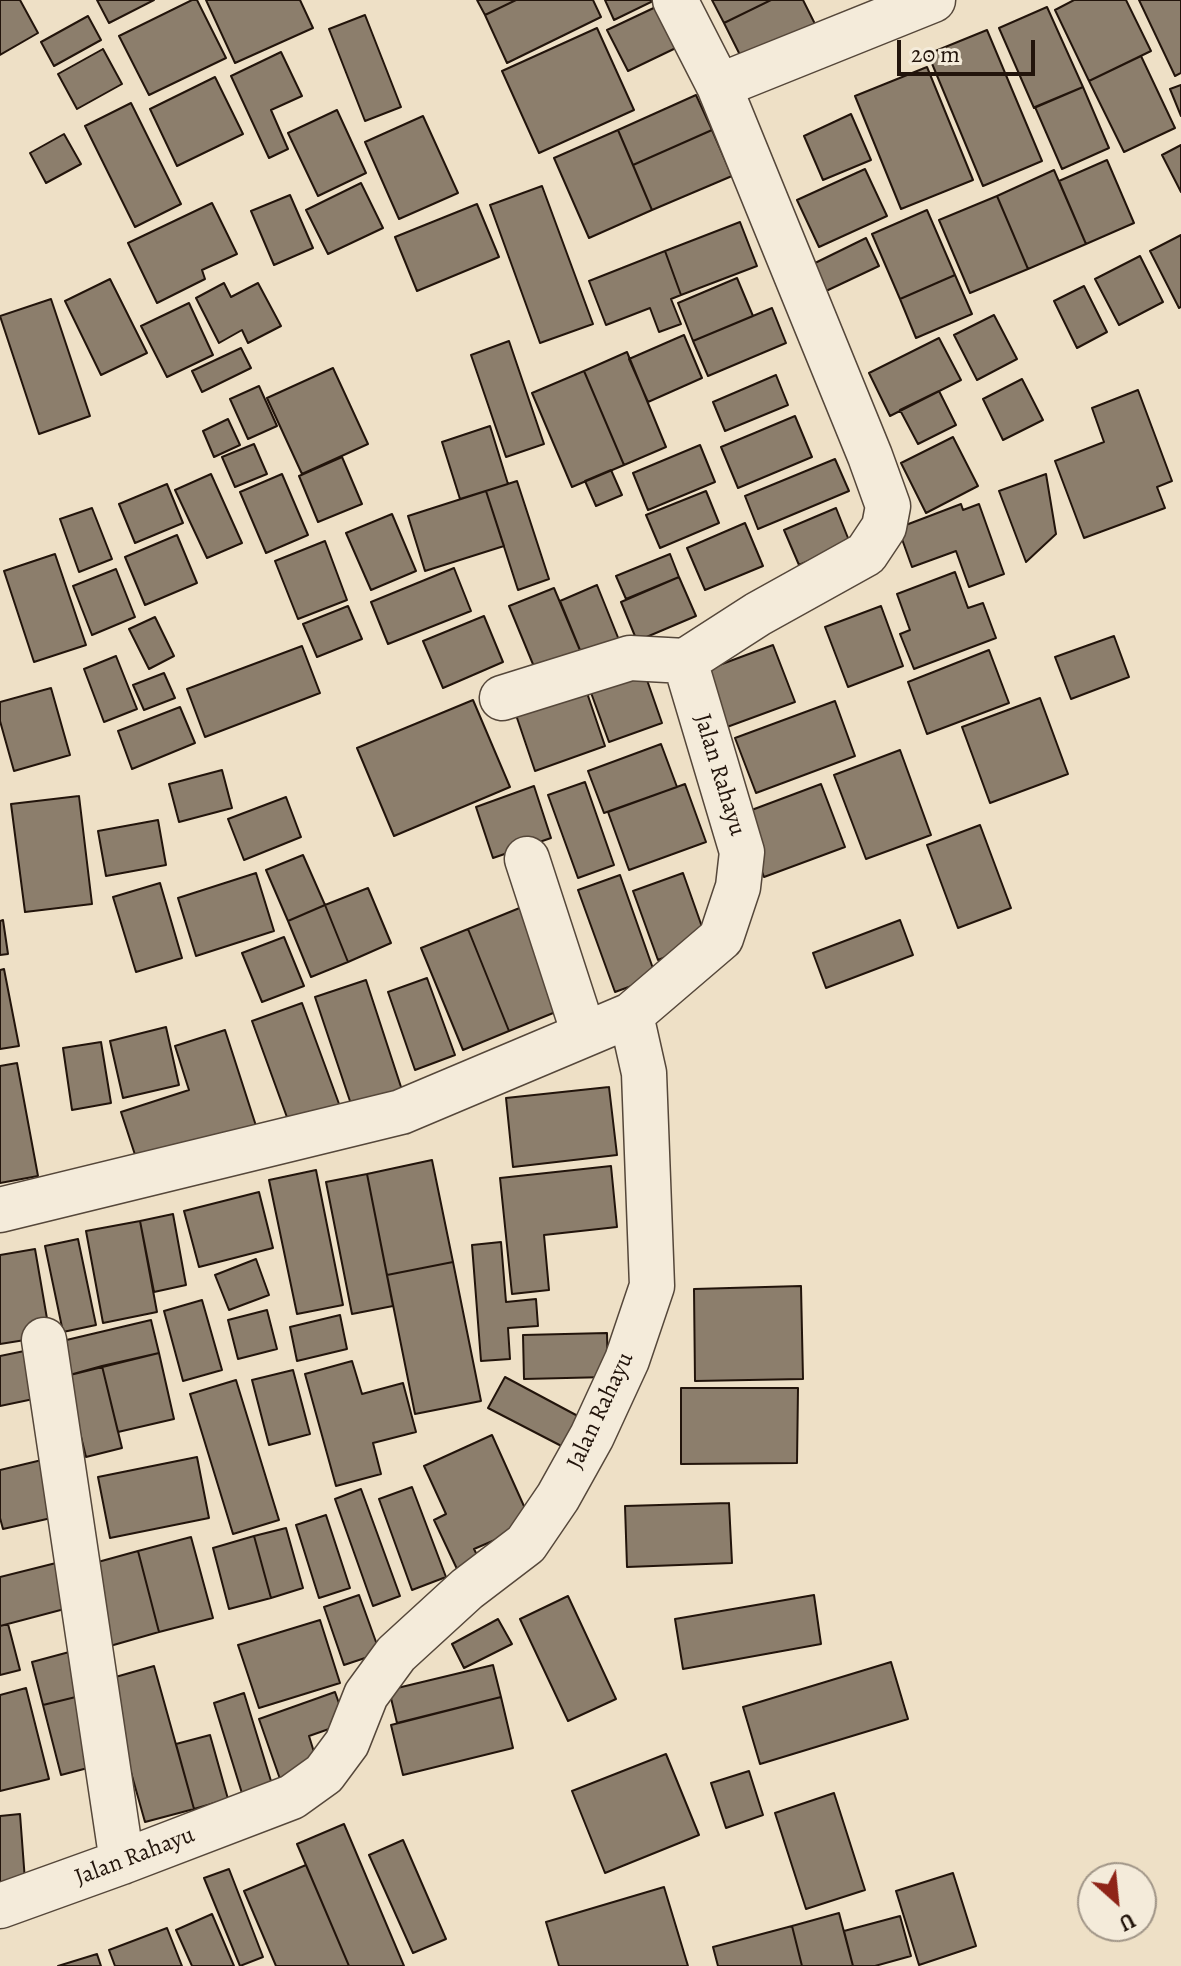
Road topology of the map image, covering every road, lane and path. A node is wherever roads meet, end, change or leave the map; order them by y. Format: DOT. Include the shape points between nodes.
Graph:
graph roads {
  1 [pos="675,0"];
  2 [pos="933,0"];
  3 [pos="719,86"];
  4 [pos="685,661"];
  5 [pos="502,698"];
  6 [pos="527,859"];
  7 [pos="631,1015"];
  8 [pos="584,1034"];
  9 [pos="0,1210"];
  10 [pos="44,1340"];
  11 [pos="122,1862"];
  12 [pos="0,1906"];
  1 -- 3 [label="street"];
  2 -- 3 [label="street"];
  3 -- 4 [label="street" via="888,506 884,527 866,554"];
  4 -- 5 [label="street" via="630,658"];
  4 -- 7 [label="street, Jalan Rahayu" via="742,852 738,887 721,938"];
  6 -- 8 [label="street"];
  7 -- 8 [label="street"];
  7 -- 11 [label="street, Jalan Rahayu" via="644,1073 652,1286 627,1360 558,1497 526,1544 396,1654 366,1695 347,1743 324,1774 292,1797"];
  8 -- 9 [label="street" via="401,1112"];
  10 -- 11 [label="street"];
  11 -- 12 [label="street, Jalan Rahayu"];
}
